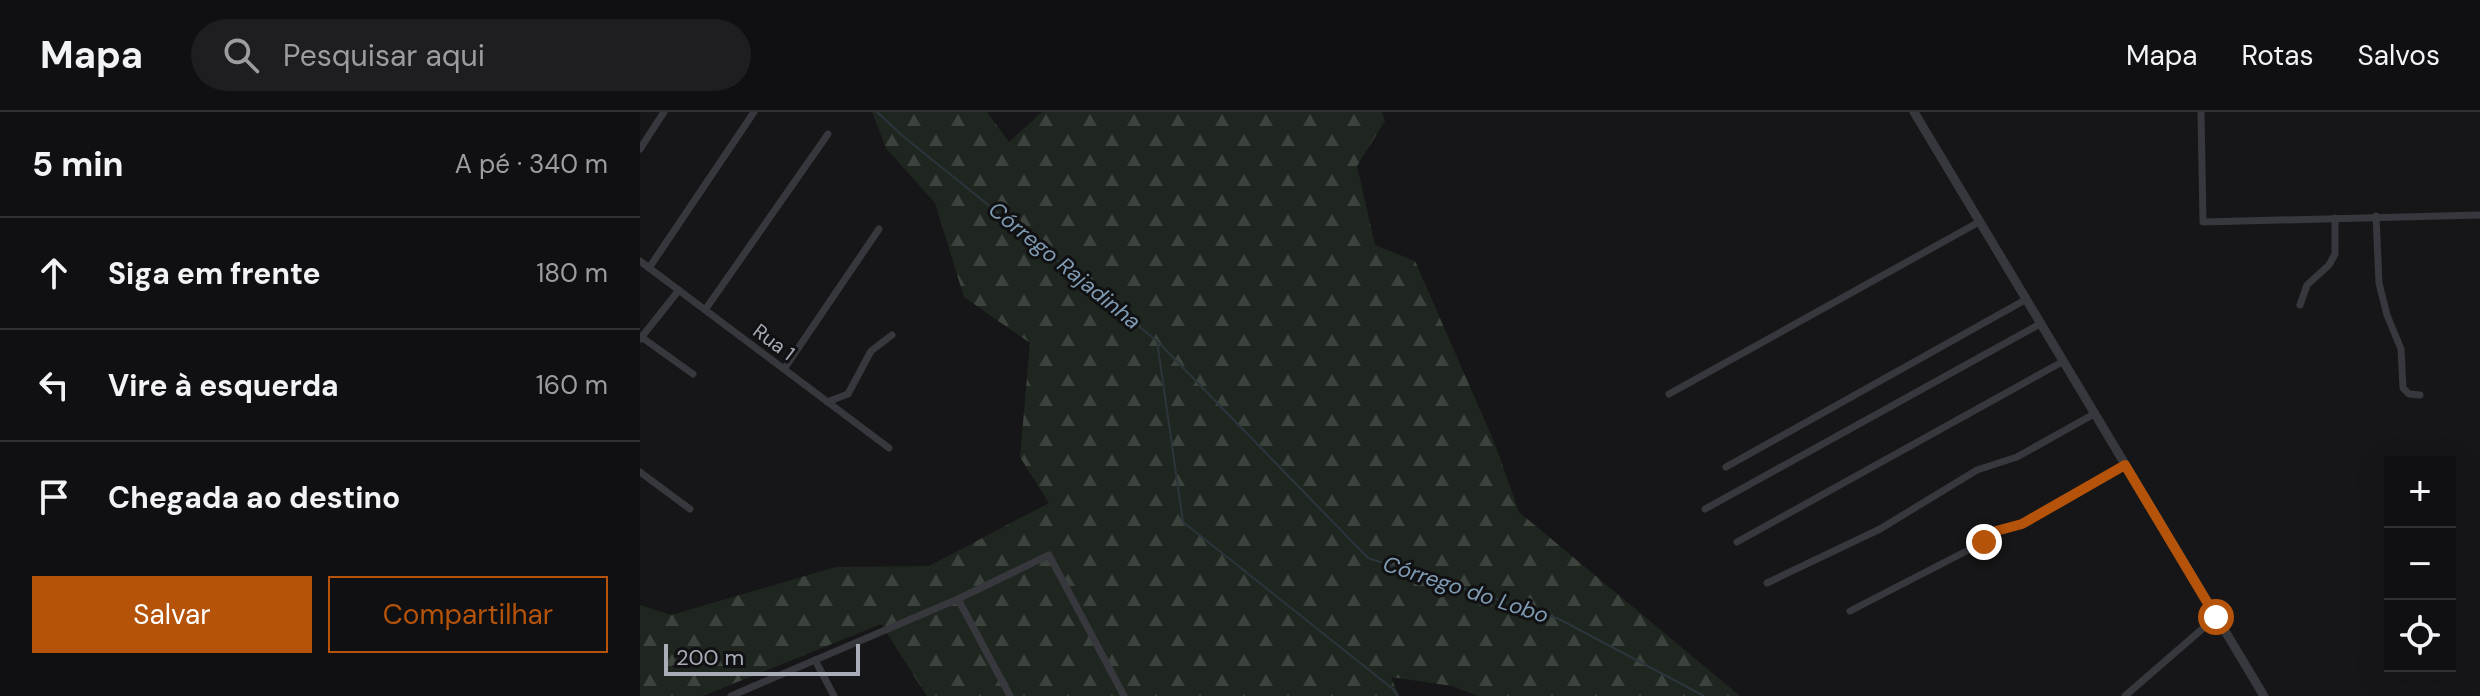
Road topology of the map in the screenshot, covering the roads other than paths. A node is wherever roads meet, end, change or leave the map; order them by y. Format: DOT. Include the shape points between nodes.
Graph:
graph roads {
  1 [pos="664,112"];
  2 [pos="754,112"];
  3 [pos="1914,112"];
  4 [pos="2201,112"];
  5 [pos="828,134"];
  6 [pos="640,149"];
  7 [pos="2480,215"];
  8 [pos="2376,216"];
  9 [pos="2335,218"];
  10 [pos="1979,222"];
  11 [pos="879,229"];
  12 [pos="640,261"];
  13 [pos="649,268"];
  14 [pos="679,290"];
  15 [pos="2025,300"];
  16 [pos="2300,305"];
  17 [pos="705,310"];
  18 [pos="2040,324"];
  19 [pos="892,335"];
  20 [pos="640,337"];
  21 [pos="2062,362"];
  22 [pos="784,369"];
  23 [pos="693,374"];
  24 [pos="1669,394"];
  25 [pos="2420,395"];
  26 [pos="827,402"];
  27 [pos="2094,414"];
  28 [pos="889,448"];
  29 [pos="2125,465"];
  30 [pos="1726,467"];
  31 [pos="640,472"];
  32 [pos="690,509"];
  33 [pos="1705,509"];
  34 [pos="1737,542"];
  35 [pos="1767,583"];
  36 [pos="958,599"];
  37 [pos="1850,611"];
  38 [pos="2216,617"];
  39 [pos="815,660"];
  40 [pos="731,696"];
  41 [pos="834,696"];
  42 [pos="1010,696"];
  43 [pos="1124,696"];
  44 [pos="2125,696"];
  45 [pos="2264,696"];
  1 -- 6 [label="street"];
  2 -- 13 [label="street"];
  3 -- 10 [label="street"];
  4 -- 9 [label="street" via="2203,222"];
  5 -- 17 [label="street"];
  7 -- 8 [label="street"];
  8 -- 9 [label="street"];
  8 -- 25 [label="street" via="2379,283 2401,349 2403,388"];
  9 -- 16 [label="street" via="2335,254 2307,285"];
  10 -- 15 [label="street"];
  10 -- 24 [label="street"];
  11 -- 22 [label="street"];
  12 -- 13 [label="street, Rua 1"];
  13 -- 14 [label="street, Rua 1"];
  14 -- 17 [label="street, Rua 1"];
  14 -- 20 [label="street"];
  15 -- 18 [label="street"];
  15 -- 30 [label="street"];
  17 -- 22 [label="street, Rua 1"];
  18 -- 21 [label="street"];
  18 -- 33 [label="street"];
  19 -- 26 [label="street" via="871,351 848,394"];
  20 -- 23 [label="street"];
  21 -- 27 [label="street"];
  21 -- 34 [label="street"];
  22 -- 26 [label="street, Rua 1"];
  26 -- 28 [label="street, Rua 1"];
  27 -- 29 [label="street"];
  27 -- 35 [label="street"];
  29 -- 37 [label="street"];
  29 -- 38 [label="street"];
  31 -- 32 [label="street"];
  36 -- 39 [label="street"];
  36 -- 42 [label="street"];
  36 -- 43 [label="street" via="1049,555"];
  38 -- 44 [label="street"];
  38 -- 45 [label="street"];
  39 -- 40 [label="street"];
  39 -- 41 [label="street"];
}
